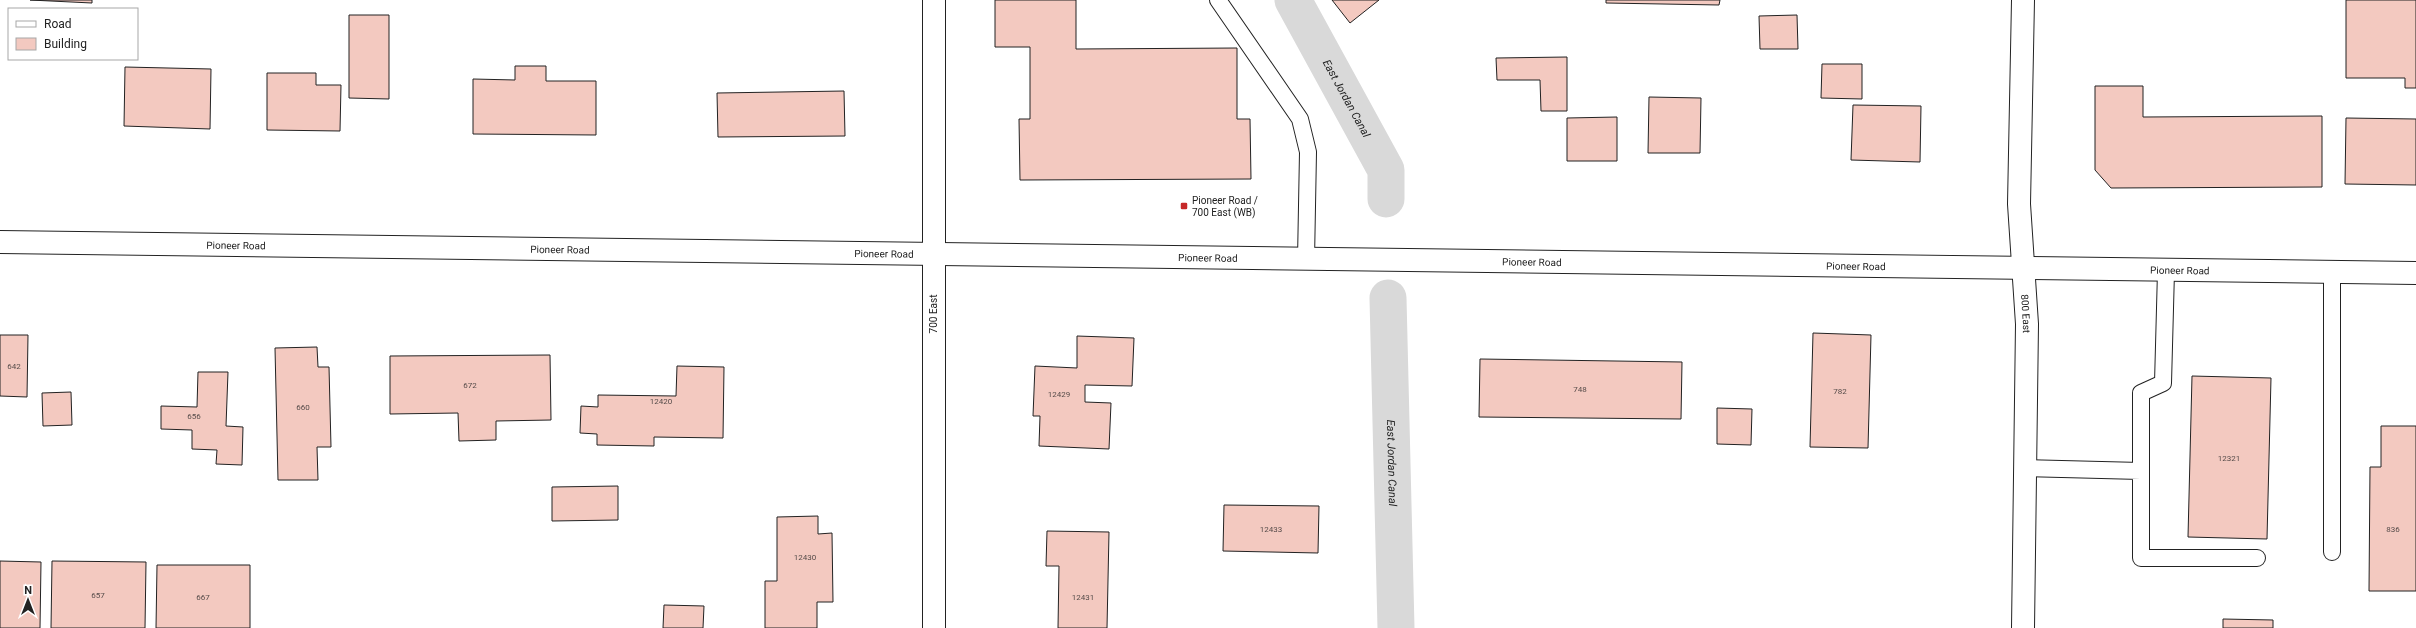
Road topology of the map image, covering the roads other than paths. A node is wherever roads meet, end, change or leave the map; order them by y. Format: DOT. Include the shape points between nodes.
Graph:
graph roads {
  1 [pos="934,0"];
  2 [pos="1218,0"];
  3 [pos="2023,0"];
  4 [pos="0,242"];
  5 [pos="934,256"];
  6 [pos="1306,260"];
  7 [pos="2024,268"];
  8 [pos="2166,271"];
  9 [pos="2332,272"];
  10 [pos="2416,273"];
  11 [pos="2026,468"];
  12 [pos="2141,470"];
  13 [pos="2332,552"];
  14 [pos="2257,558"];
  15 [pos="934,628"];
  16 [pos="2023,628"];
  1 -- 5 [label="street, 700 East"];
  2 -- 6 [label="lane" via="1300,119 1308,152"];
  3 -- 7 [label="street, 800 East" via="2020,204"];
  4 -- 5 [label="street, Pioneer Road"];
  5 -- 6 [label="street, Pioneer Road"];
  5 -- 15 [label="street, 700 East"];
  6 -- 7 [label="street, Pioneer Road"];
  7 -- 8 [label="street, Pioneer Road"];
  7 -- 11 [label="street, 800 East" via="2027,324"];
  8 -- 9 [label="street, Pioneer Road"];
  8 -- 12 [label="lane" via="2164,383 2141,393"];
  9 -- 10 [label="street, Pioneer Road"];
  9 -- 13 [label="lane"];
  11 -- 12 [label="lane"];
  11 -- 16 [label="street, 800 East"];
  12 -- 14 [label="lane" via="2141,558"];
}
